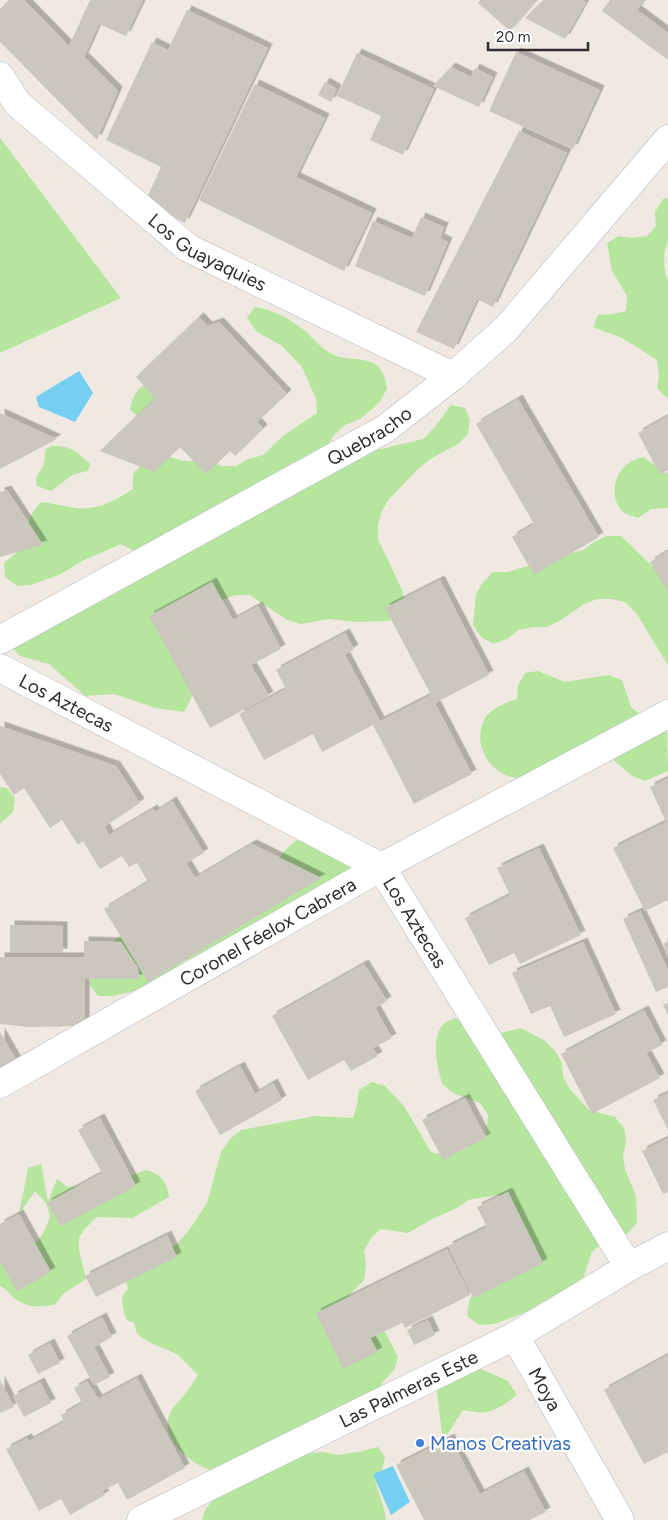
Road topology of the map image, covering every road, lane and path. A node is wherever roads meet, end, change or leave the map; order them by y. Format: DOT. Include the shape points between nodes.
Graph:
graph roads {
  1 [pos="0,76"];
  2 [pos="668,139"];
  3 [pos="453,376"];
  4 [pos="0,640"];
  5 [pos="0,668"];
  6 [pos="668,714"];
  7 [pos="382,867"];
  8 [pos="0,1084"];
  9 [pos="668,1246"];
  10 [pos="628,1267"];
  11 [pos="515,1336"];
  12 [pos="141,1520"];
  13 [pos="620,1520"];
  1 -- 3 [label="street, Los Guayaquies" via="17,104 188,248"];
  2 -- 3 [label="street, Quebracho" via="506,329"];
  3 -- 4 [label="street, Quebracho" via="385,429"];
  5 -- 7 [label="street, Los Aztecas"];
  6 -- 7 [label="street, Coronel Féelox Cabrera"];
  7 -- 8 [label="street, Coronel Féelox Cabrera"];
  7 -- 10 [label="street, Los Aztecas"];
  9 -- 10 [label="street, Las Palmeras Este"];
  10 -- 11 [label="street, Las Palmeras Este"];
  11 -- 12 [label="street, Las Palmeras Este"];
  11 -- 13 [label="street, Moya"];
}
